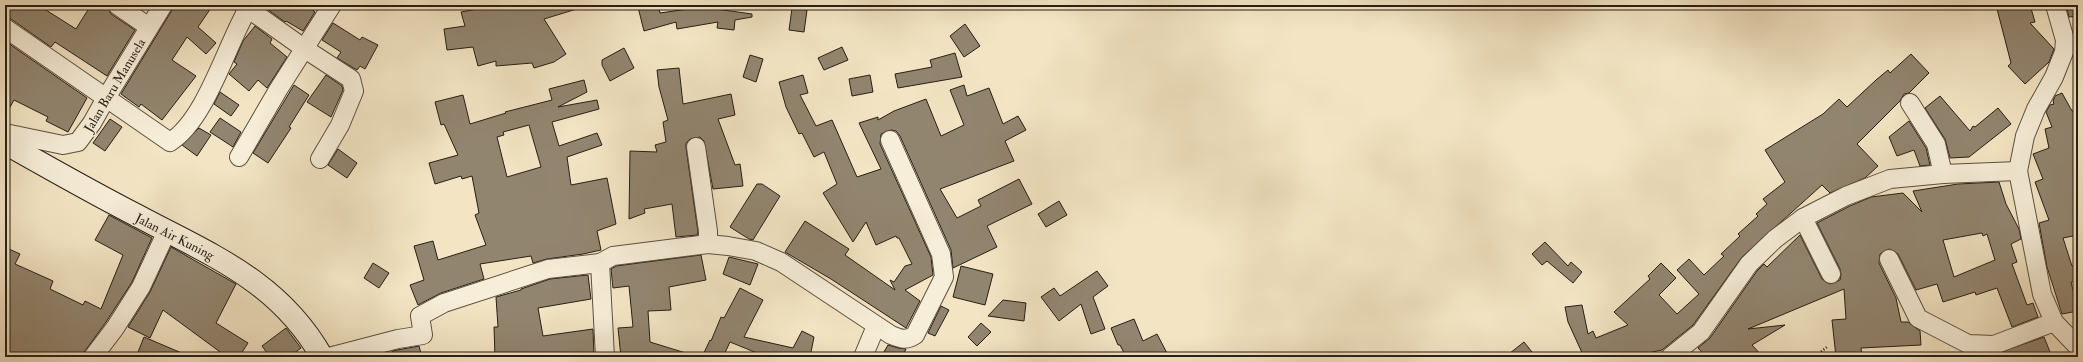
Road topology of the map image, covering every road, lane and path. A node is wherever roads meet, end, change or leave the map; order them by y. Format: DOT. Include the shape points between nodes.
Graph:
graph roads {
  1 [pos="117,5"];
  2 [pos="163,5"];
  3 [pos="332,5"];
  4 [pos="2055,5"];
  5 [pos="247,6"];
  6 [pos="149,27"];
  7 [pos="5,28"];
  8 [pos="304,49"];
  9 [pos="106,98"];
  10 [pos="1910,103"];
  11 [pos="5,133"];
  12 [pos="890,140"];
  13 [pos="5,143"];
  14 [pos="696,147"];
  15 [pos="239,157"];
  16 [pos="320,159"];
  17 [pos="2018,171"];
  18 [pos="1943,174"];
  19 [pos="1802,218"];
  20 [pos="167,231"];
  21 [pos="708,244"];
  22 [pos="1889,259"];
  23 [pos="600,263"];
  24 [pos="1831,274"];
  25 [pos="2054,322"];
  26 [pos="876,326"];
  27 [pos="1827,347"];
  28 [pos="2078,347"];
  29 [pos="93,357"];
  30 [pos="322,357"];
  31 [pos="329,357"];
  32 [pos="605,357"];
  33 [pos="863,357"];
  34 [pos="1670,357"];
  35 [pos="1814,357"];
  1 -- 6 [label="street"];
  2 -- 6 [label="street, Jalan Baru Manusela"];
  3 -- 8 [label="street"];
  4 -- 17 [label="street" via="2065,40 2064,52 2025,136"];
  5 -- 8 [label="street"];
  5 -- 9 [label="street" via="202,105 182,132 170,142"];
  6 -- 9 [label="street, Jalan Baru Manusela"];
  7 -- 9 [label="street"];
  8 -- 15 [label="street"];
  8 -- 16 [label="street" via="344,73 354,86 340,125"];
  9 -- 11 [label="street, Jalan Baru Manusela" via="82,138 73,144 63,145"];
  10 -- 18 [label="street" via="1936,144"];
  12 -- 26 [label="street" via="941,254 944,277 915,335 904,340"];
  13 -- 20 [label="street, Jalan Air Kuning"];
  14 -- 21 [label="street"];
  17 -- 18 [label="street"];
  17 -- 25 [label="street" via="2042,294"];
  18 -- 19 [label="street" via="1890,179 1870,185"];
  19 -- 24 [label="street"];
  19 -- 34 [label="street" via="1749,264 1700,332"];
  20 -- 29 [label="street" via="141,286"];
  20 -- 30 [label="street, Jalan Air Kuning" via="211,253 258,283 279,300"];
  21 -- 23 [label="street" via="613,256"];
  21 -- 26 [label="street" via="756,251 781,262"];
  22 -- 25 [label="street" via="1918,318 1968,344 1994,345"];
  23 -- 31 [label="street" via="548,269 444,303 420,316 423,334"];
  23 -- 32 [label="street"];
  25 -- 28 [label="street"];
  26 -- 33 [label="street"];
  27 -- 35 [label="path"];
}
